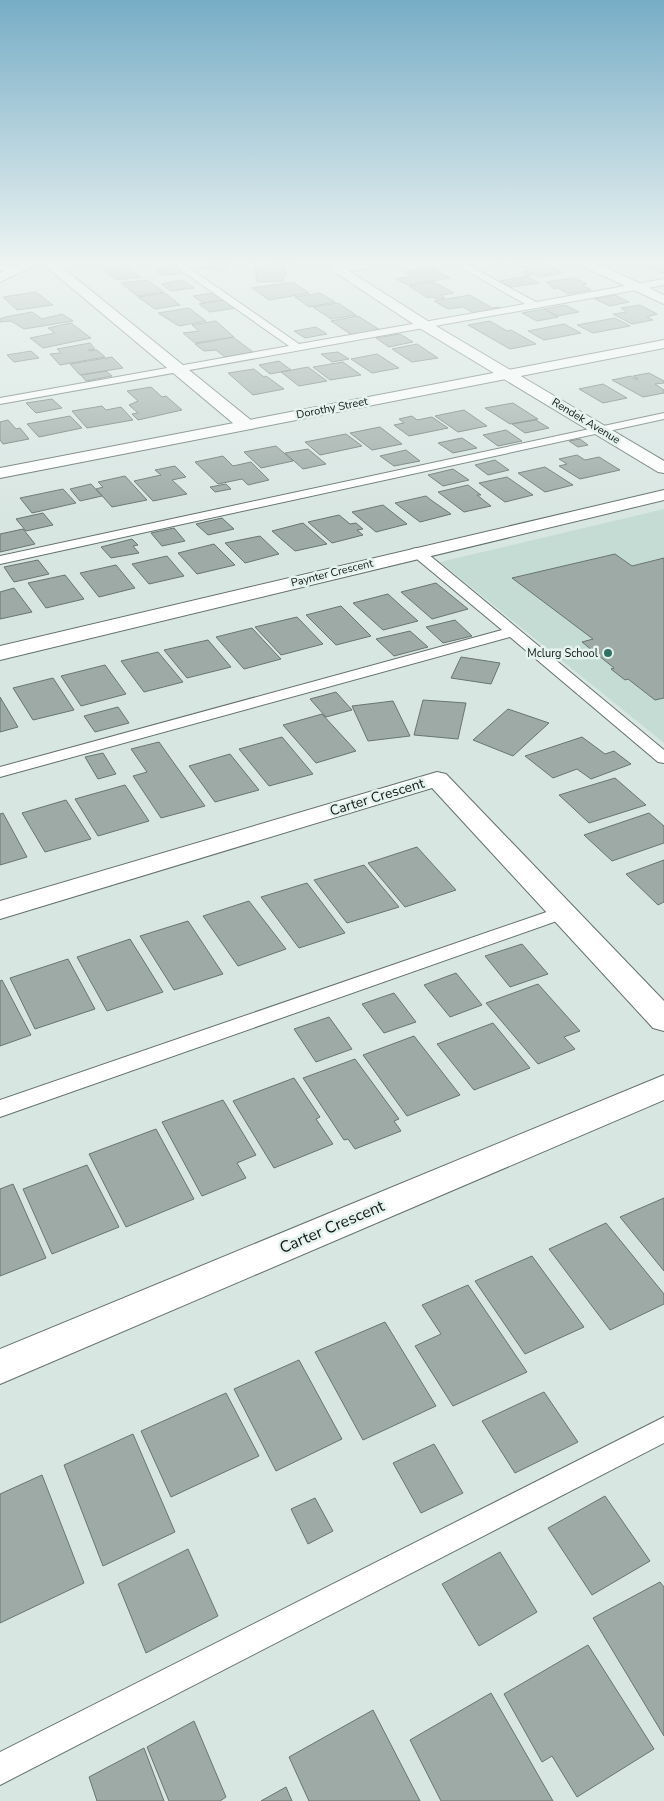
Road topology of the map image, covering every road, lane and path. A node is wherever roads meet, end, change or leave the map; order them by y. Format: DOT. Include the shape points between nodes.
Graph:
graph roads {
  1 [pos="150,347"];
  2 [pos="304,347"];
  3 [pos="462,347"];
  4 [pos="648,347"];
  5 [pos="298,348"];
  6 [pos="177,369"];
  7 [pos="508,374"];
  8 [pos="0,401"];
  9 [pos="664,416"];
  10 [pos="246,425"];
  11 [pos="600,430"];
  12 [pos="664,468"];
  13 [pos="0,473"];
  14 [pos="664,495"];
  15 [pos="417,552"];
  16 [pos="0,560"];
  17 [pos="512,632"];
  18 [pos="0,653"];
  19 [pos="664,758"];
  20 [pos="0,772"];
  21 [pos="0,910"];
  22 [pos="564,912"];
  23 [pos="664,1020"];
  24 [pos="664,1087"];
  25 [pos="0,1109"];
  26 [pos="0,1367"];
  27 [pos="664,1429"];
  28 [pos="0,1769"];
  1 -- 6 [label="street"];
  2 -- 5 [label="lane"];
  3 -- 7 [label="street, Rendek Avenue"];
  4 -- 7 [label="street, Dorothy Street"];
  5 -- 6 [label="lane"];
  6 -- 8 [label="lane"];
  6 -- 10 [label="street"];
  7 -- 10 [label="street, Dorothy Street"];
  7 -- 11 [label="street, Rendek Avenue"];
  9 -- 11 [label="lane"];
  10 -- 13 [label="street, Dorothy Street"];
  11 -- 12 [label="street, Rendek Avenue"];
  11 -- 16 [label="lane"];
  14 -- 15 [label="street, Paynter Crescent"];
  15 -- 17 [label="lane"];
  15 -- 18 [label="street, Paynter Crescent"];
  17 -- 19 [label="lane"];
  17 -- 20 [label="lane"];
  21 -- 22 [label="street, Carter Crescent" via="437,780"];
  22 -- 23 [label="street, Carter Crescent"];
  22 -- 25 [label="lane"];
  24 -- 26 [label="street, Carter Crescent"];
  27 -- 28 [label="lane"];
}
